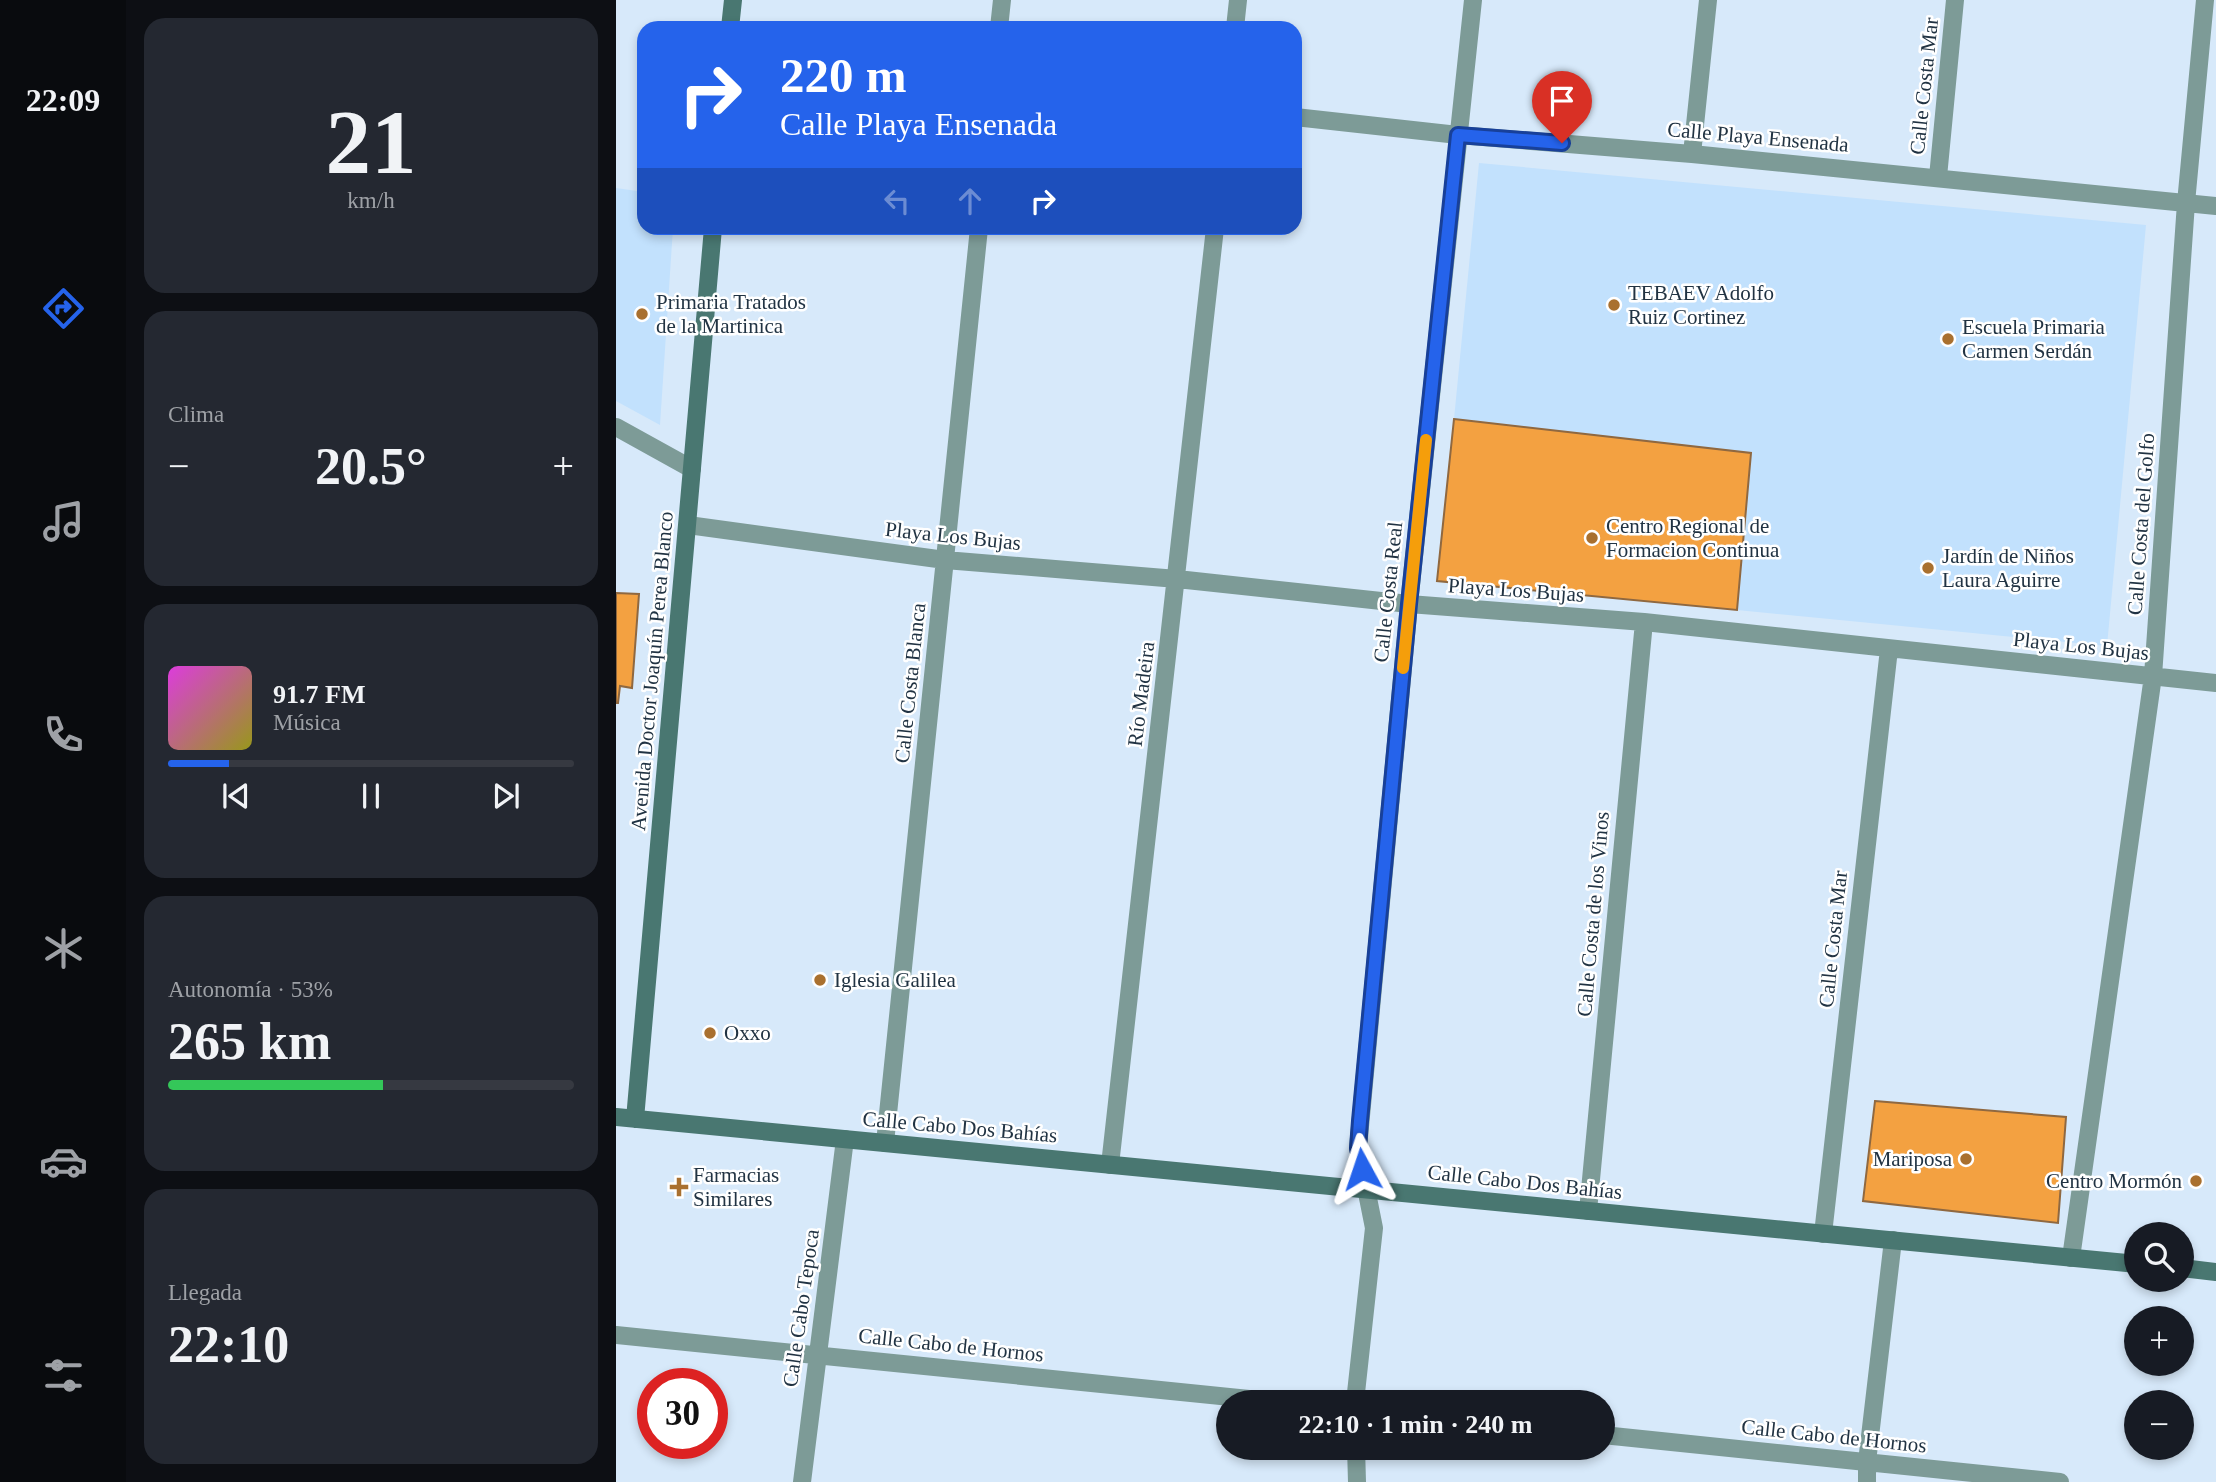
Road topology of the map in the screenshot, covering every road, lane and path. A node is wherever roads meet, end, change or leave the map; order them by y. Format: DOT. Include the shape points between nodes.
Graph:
graph roads {
  1 [pos="733,0"];
  2 [pos="1002,0"];
  3 [pos="1238,0"];
  4 [pos="1472,0"];
  5 [pos="1708,0"];
  6 [pos="1955,0"];
  7 [pos="2205,0"];
  8 [pos="731,21"];
  9 [pos="1000,21"];
  10 [pos="1236,21"];
  11 [pos="1302,118"];
  12 [pos="1458,135"];
  13 [pos="1692,153"];
  14 [pos="1938,177"];
  15 [pos="2186,203"];
  16 [pos="2216,206"];
  17 [pos="712,235"];
  18 [pos="978,235"];
  19 [pos="1214,235"];
  20 [pos="616,427"];
  21 [pos="692,469"];
  22 [pos="688,525"];
  23 [pos="945,560"];
  24 [pos="1177,579"];
  25 [pos="1409,604"];
  26 [pos="1644,622"];
  27 [pos="1889,649"];
  28 [pos="2153,676"];
  29 [pos="2216,683"];
  30 [pos="616,1117"];
  31 [pos="635,1119"];
  32 [pos="845,1139"];
  33 [pos="886,1143"];
  34 [pos="1110,1165"];
  35 [pos="1367,1189"];
  36 [pos="1588,1211"];
  37 [pos="1823,1234"];
  38 [pos="1894,1240"];
  39 [pos="2071,1258"];
  40 [pos="2124,1263"];
  41 [pos="2194,1269"];
  42 [pos="2216,1272"];
  43 [pos="616,1335"];
  44 [pos="817,1354"];
  45 [pos="1356,1390"];
  46 [pos="1216,1395"];
  47 [pos="1615,1436"];
  48 [pos="1356,1460"];
  49 [pos="1867,1462"];
  50 [pos="802,1482"];
  51 [pos="1357,1482"];
  52 [pos="1867,1482"];
  53 [pos="2060,1482"];
  1 -- 8 [label="main road"];
  2 -- 9 [label="street"];
  3 -- 10 [label="street"];
  4 -- 12 [label="street, Calle Costa Real"];
  5 -- 13 [label="street"];
  6 -- 14 [label="street, Calle Costa Mar"];
  7 -- 15 [label="street, Calle Costa del Golfo"];
  11 -- 12 [label="street, Calle Playa Ensenada"];
  12 -- 13 [label="street, Calle Playa Ensenada"];
  12 -- 25 [label="street, Calle Costa Real"];
  13 -- 14 [label="street, Calle Playa Ensenada"];
  14 -- 15 [label="street, Calle Playa Ensenada"];
  15 -- 16 [label="street, Calle Playa Ensenada"];
  15 -- 28 [label="street, Calle Costa del Golfo"];
  17 -- 21 [label="main road, Avenida Doctor Joaquín Perea Blanco"];
  18 -- 23 [label="street, Calle Costa Blanca"];
  19 -- 24 [label="street, Río Madeira"];
  20 -- 21 [label="street"];
  21 -- 22 [label="main road, Avenida Doctor Joaquín Perea Blanco"];
  22 -- 23 [label="street, Playa Los Bujas"];
  22 -- 31 [label="main road, Avenida Doctor Joaquín Perea Blanco"];
  23 -- 24 [label="street, Playa Los Bujas"];
  23 -- 33 [label="street, Calle Costa Blanca"];
  24 -- 25 [label="street, Playa Los Bujas"];
  24 -- 34 [label="street, Río Madeira"];
  25 -- 26 [label="street, Playa Los Bujas"];
  25 -- 35 [label="street, Calle Costa Real" via="1358,1148"];
  26 -- 27 [label="street, Playa Los Bujas"];
  26 -- 36 [label="street, Calle Costa de los Vinos"];
  27 -- 28 [label="street, Playa Los Bujas"];
  27 -- 37 [label="street, Calle Costa Mar"];
  28 -- 29 [label="street, Playa Los Bujas"];
  28 -- 39 [label="street, Calle Costa del Golfo"];
  30 -- 31 [label="main road, Calle Cabo Dos Bahías"];
  31 -- 32 [label="main road, Calle Cabo Dos Bahías"];
  32 -- 33 [label="main road, Calle Cabo Dos Bahías"];
  32 -- 44 [label="street, Calle Cabo Tepoca"];
  33 -- 34 [label="main road, Calle Cabo Dos Bahías"];
  34 -- 35 [label="main road, Calle Cabo Dos Bahías"];
  35 -- 36 [label="main road, Calle Cabo Dos Bahías"];
  35 -- 45 [label="street, Calle Costa Real" via="1374,1228"];
  36 -- 37 [label="main road, Calle Cabo Dos Bahías"];
  37 -- 38 [label="main road, Calle Cabo Dos Bahías"];
  38 -- 39 [label="main road, Calle Cabo Dos Bahías"];
  38 -- 49 [label="street"];
  39 -- 40 [label="main road, Calle Cabo Dos Bahías"];
  41 -- 42 [label="main road"];
  43 -- 44 [label="street, Calle Cabo de Hornos"];
  44 -- 46 [label="street, Calle Cabo de Hornos"];
  44 -- 50 [label="street, Calle Cabo Tepoca"];
  47 -- 49 [label="street, Calle Cabo de Hornos"];
  48 -- 51 [label="street"];
  49 -- 52 [label="street"];
  49 -- 53 [label="street, Calle Cabo de Hornos"];
}
